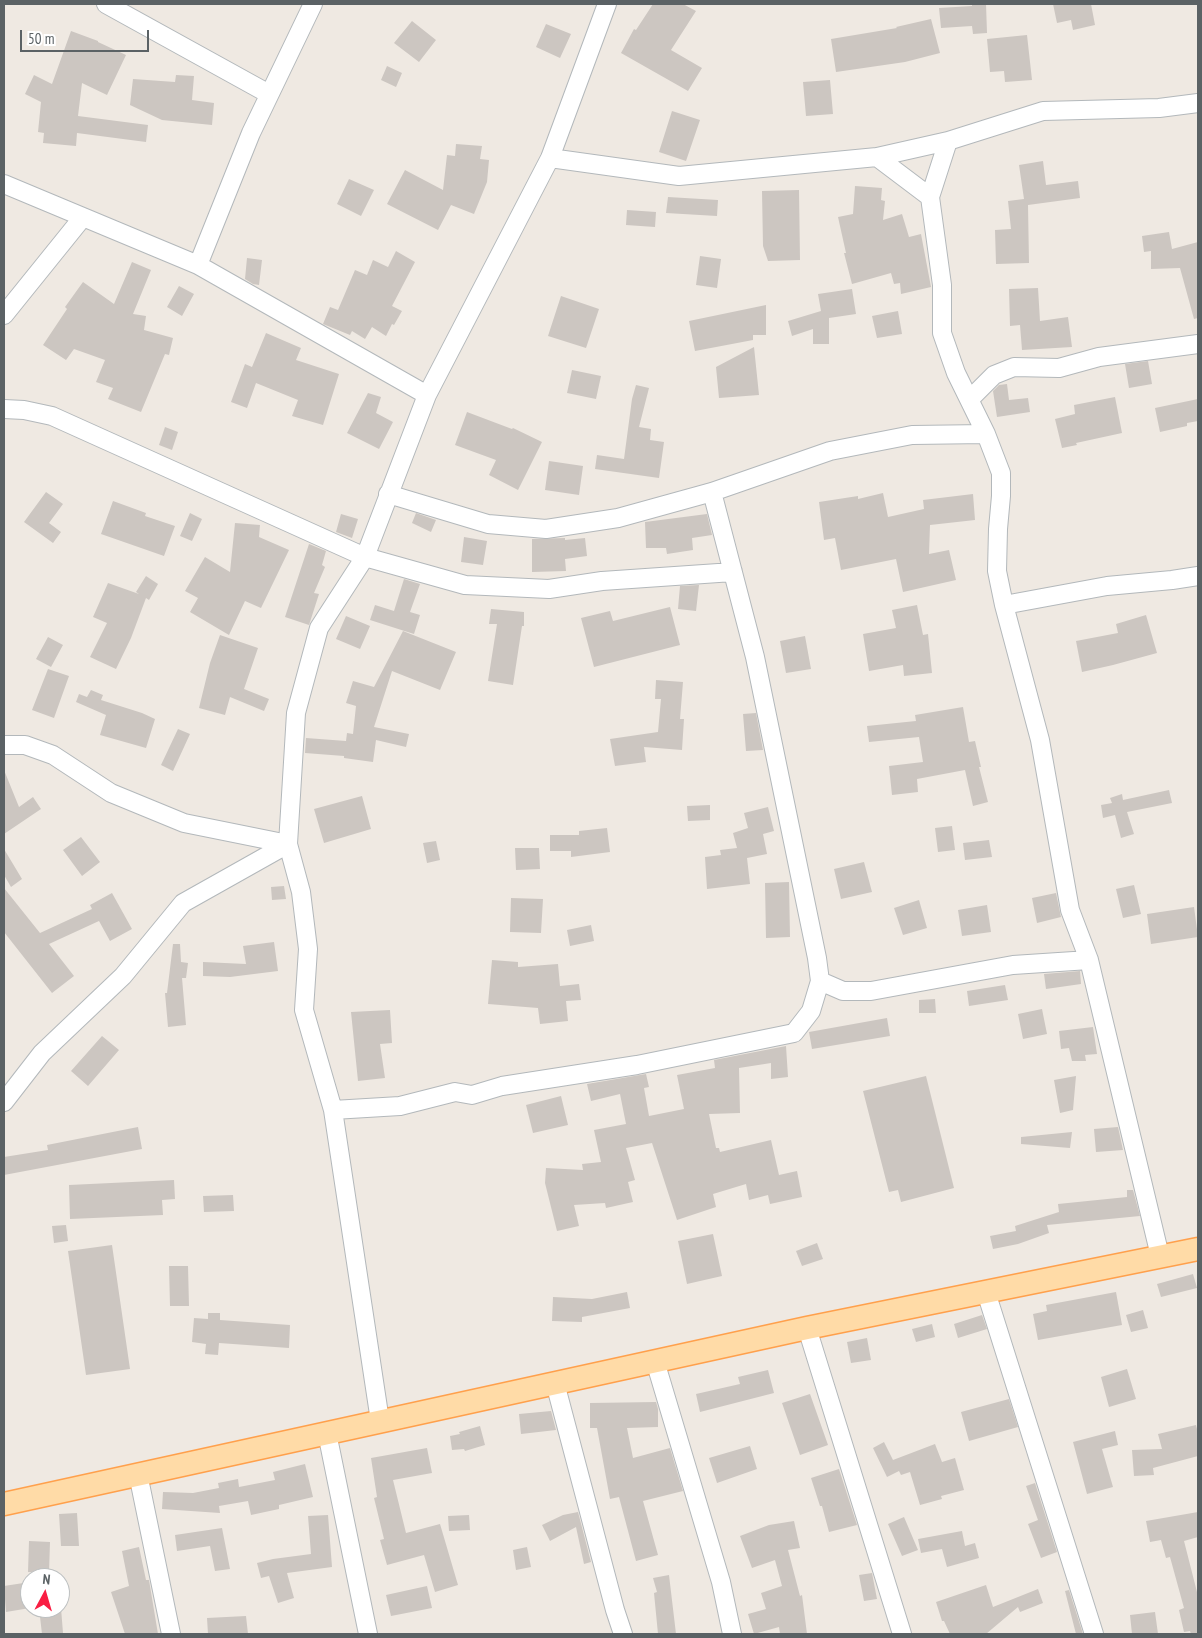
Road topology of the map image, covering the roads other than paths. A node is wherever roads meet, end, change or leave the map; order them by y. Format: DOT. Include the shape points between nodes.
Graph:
graph roads {
  1 [pos="106,4"];
  2 [pos="313,4"];
  3 [pos="607,4"];
  4 [pos="269,94"];
  5 [pos="1198,104"];
  6 [pos="948,141"];
  7 [pos="877,156"];
  8 [pos="550,158"];
  9 [pos="4,184"];
  10 [pos="930,198"];
  11 [pos="83,217"];
  12 [pos="198,265"];
  13 [pos="4,315"];
  14 [pos="1198,344"];
  15 [pos="427,394"];
  16 [pos="970,399"];
  17 [pos="4,409"];
  18 [pos="986,434"];
  19 [pos="712,492"];
  20 [pos="388,494"];
  21 [pos="365,557"];
  22 [pos="733,572"];
  23 [pos="1198,576"];
  24 [pos="1004,605"];
  25 [pos="4,745"];
  26 [pos="288,844"];
  27 [pos="1089,960"];
  28 [pos="820,981"];
  29 [pos="4,1102"];
  30 [pos="333,1110"];
  31 [pos="1198,1249"];
  32 [pos="1160,1256"];
  33 [pos="986,1292"];
  34 [pos="807,1328"];
  35 [pos="655,1361"];
  36 [pos="555,1383"];
  37 [pos="380,1421"];
  38 [pos="327,1433"];
  39 [pos="138,1474"];
  40 [pos="4,1504"];
  41 [pos="171,1634"];
  42 [pos="368,1634"];
  43 [pos="623,1634"];
  44 [pos="732,1634"];
  45 [pos="902,1634"];
  46 [pos="1094,1634"];
  1 -- 4 [label="street"];
  2 -- 4 [label="street"];
  3 -- 8 [label="street"];
  4 -- 12 [label="street"];
  5 -- 6 [label="street" via="1043,111"];
  6 -- 7 [label="street"];
  6 -- 10 [label="street"];
  7 -- 8 [label="street" via="679,176"];
  7 -- 10 [label="street"];
  8 -- 15 [label="street"];
  9 -- 11 [label="street"];
  10 -- 16 [label="street" via="942,285 942,333 956,373"];
  11 -- 12 [label="street"];
  11 -- 13 [label="street"];
  12 -- 15 [label="street"];
  14 -- 16 [label="street" via="1099,357 1059,368 1014,367 994,375"];
  15 -- 20 [label="street"];
  16 -- 18 [label="street"];
  17 -- 21 [label="street" via="52,416"];
  18 -- 19 [label="street" via="912,435 830,451"];
  18 -- 24 [label="street" via="1001,473 998,571"];
  19 -- 20 [label="street" via="618,518 546,529 488,524"];
  19 -- 22 [label="street"];
  20 -- 21 [label="street"];
  21 -- 22 [label="street" via="465,585 549,590 602,581"];
  21 -- 26 [label="street" via="319,628 311,656 296,713"];
  22 -- 28 [label="street" via="755,657"];
  23 -- 24 [label="street" via="1107,586"];
  24 -- 27 [label="street" via="1040,740 1070,910"];
  25 -- 26 [label="street" via="25,744 53,756 111,793 184,823"];
  26 -- 29 [label="street" via="182,904 123,976 42,1053"];
  26 -- 30 [label="street" via="301,892 308,949 304,1010"];
  27 -- 28 [label="street" via="1013,965 871,991 843,991"];
  27 -- 32 [label="street"];
  28 -- 30 [label="street" via="811,1011 794,1034 472,1094 455,1092 400,1106"];
  30 -- 37 [label="street"];
  31 -- 32 [label="main road"];
  32 -- 33 [label="main road"];
  33 -- 34 [label="main road"];
  33 -- 46 [label="street"];
  34 -- 35 [label="main road"];
  34 -- 45 [label="street"];
  35 -- 36 [label="main road"];
  35 -- 44 [label="street" via="721,1582"];
  36 -- 37 [label="main road"];
  36 -- 43 [label="street"];
  37 -- 38 [label="main road"];
  38 -- 39 [label="main road"];
  38 -- 42 [label="street"];
  39 -- 40 [label="main road"];
  39 -- 41 [label="street"];
}
